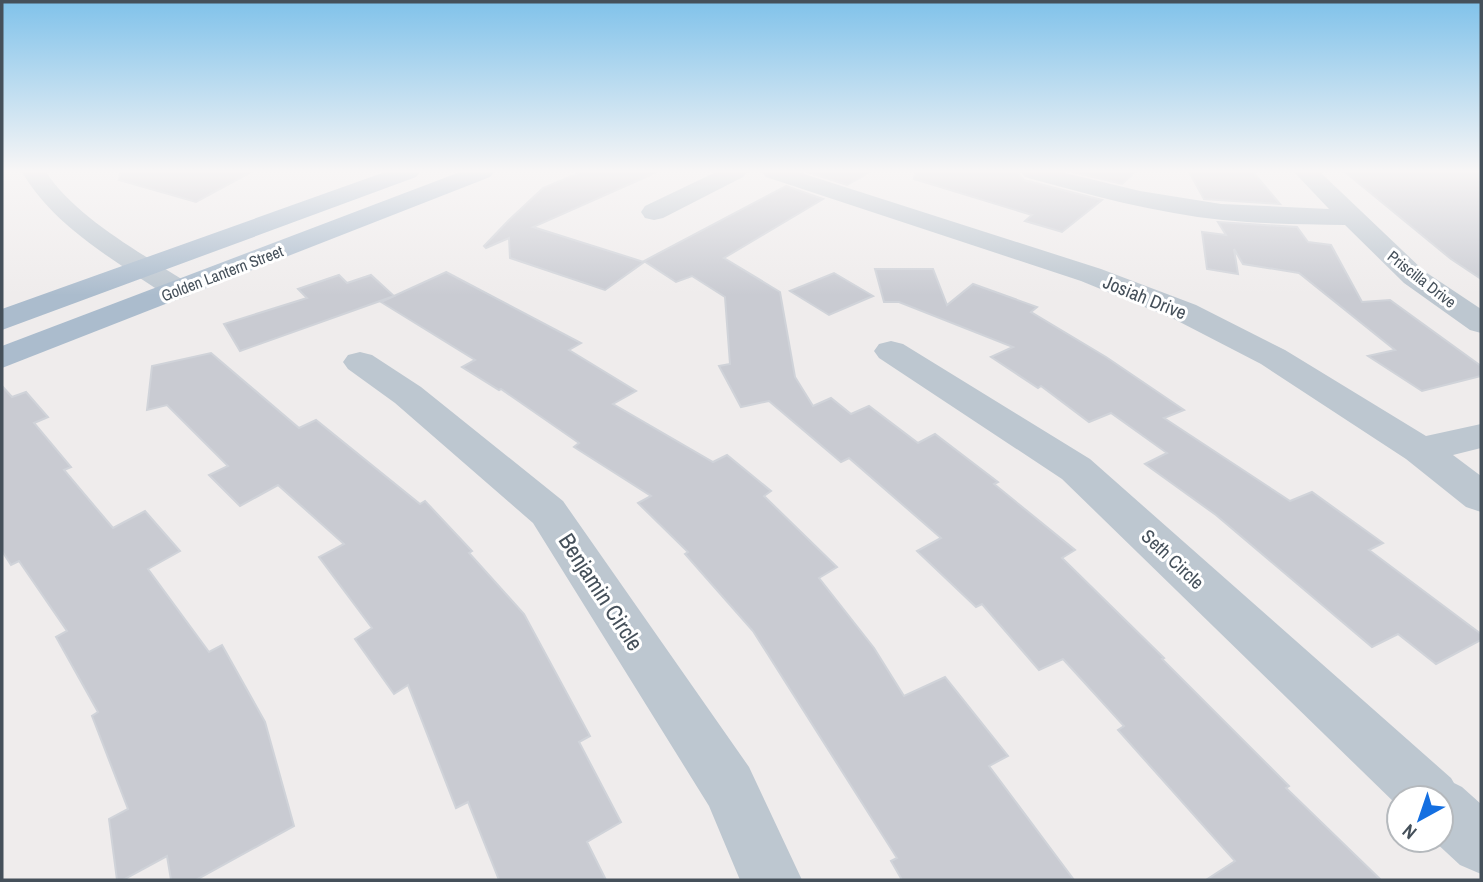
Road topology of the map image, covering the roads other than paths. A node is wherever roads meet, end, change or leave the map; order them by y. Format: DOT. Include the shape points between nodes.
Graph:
graph roads {
  1 [pos="72,213"];
  2 [pos="295,213"];
  3 [pos="376,213"];
  4 [pos="901,213"];
  5 [pos="1241,213"];
  6 [pos="1346,213"];
  7 [pos="1350,217"];
  8 [pos="145,268"];
  9 [pos="178,290"];
  10 [pos="2,320"];
  11 [pos="1481,323"];
  12 [pos="891,351"];
  13 [pos="2,358"];
  14 [pos="360,362"];
  15 [pos="1481,436"];
  16 [pos="1420,450"];
  17 [pos="1481,497"];
  18 [pos="1416,784"];
  19 [pos="1455,820"];
  20 [pos="1481,844"];
  21 [pos="771,880"];
  1 -- 8 [label="street"];
  2 -- 8 [label="main road, Golden Lantern Street"];
  3 -- 9 [label="main road, Golden Lantern Street"];
  4 -- 16 [label="street, Josiah Drive" via="1091,275 1185,312 1273,357"];
  5 -- 7 [label="street"];
  6 -- 7 [label="street, Priscilla Drive"];
  7 -- 11 [label="street, Priscilla Drive" via="1414,277"];
  8 -- 9 [label="street"];
  8 -- 10 [label="main road, Golden Lantern Street"];
  9 -- 13 [label="main road, Golden Lantern Street"];
  12 -- 18 [label="street, Seth Circle" via="1076,469"];
  14 -- 21 [label="street, Benjamin Circle" via="408,395 548,512 729,786"];
  15 -- 16 [label="street"];
  16 -- 17 [label="street, Josiah Drive"];
  19 -- 20 [label="street"];
}
